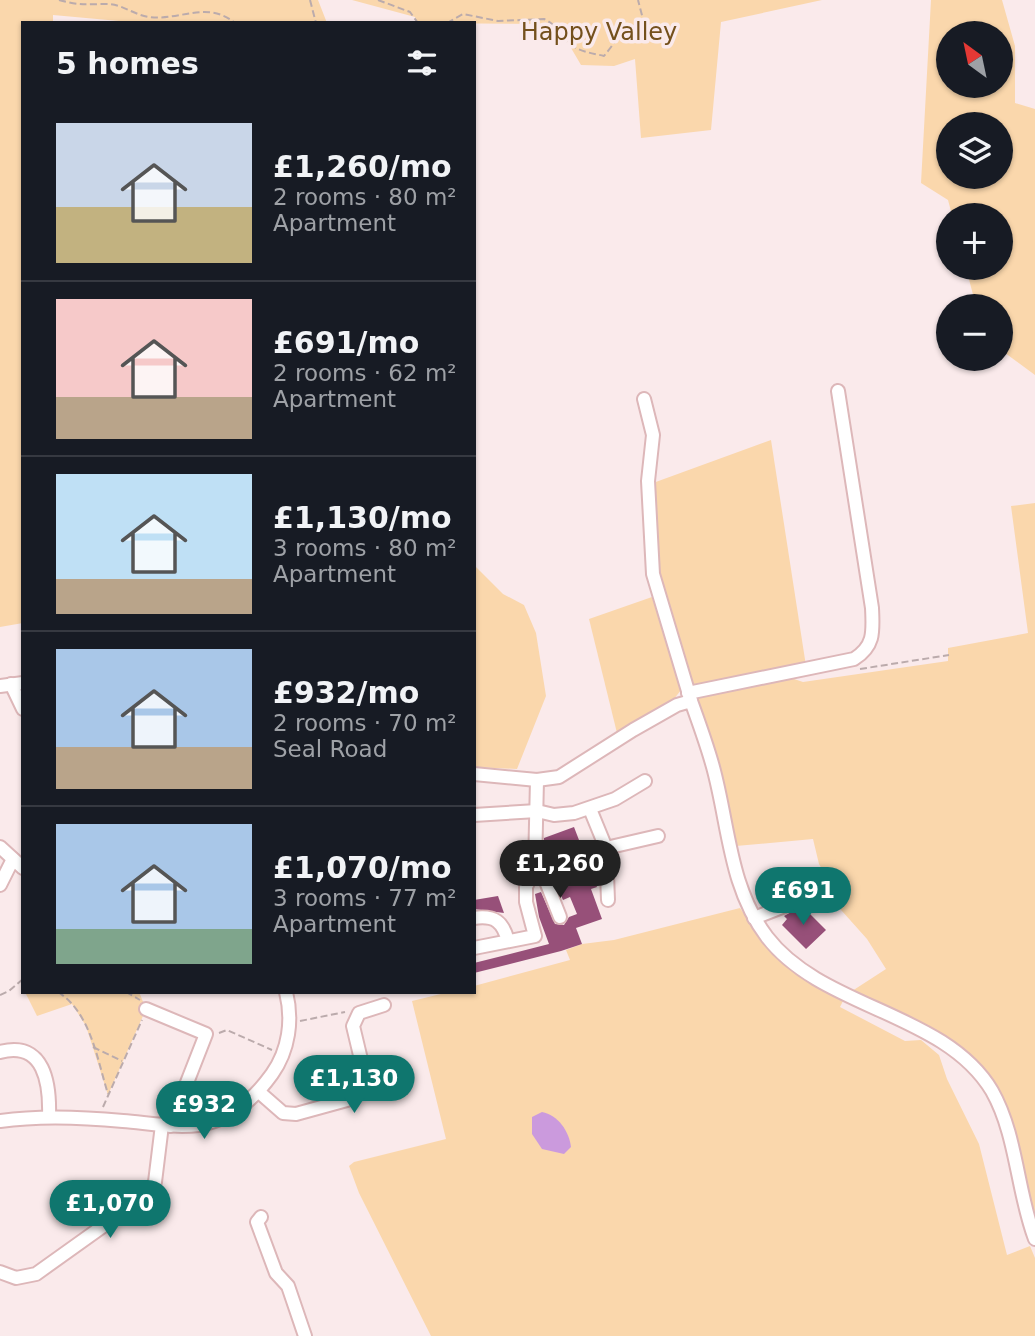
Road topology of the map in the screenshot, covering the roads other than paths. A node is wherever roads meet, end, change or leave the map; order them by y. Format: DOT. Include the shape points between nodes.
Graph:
graph roads {
  1 [pos="838,391"];
  2 [pos="644,399"];
  3 [pos="11,684"];
  4 [pos="690,697"];
  5 [pos="21,705"];
  6 [pos="476,774"];
  7 [pos="537,780"];
  8 [pos="645,781"];
  9 [pos="590,809"];
  10 [pos="537,811"];
  11 [pos="476,815"];
  12 [pos="658,836"];
  13 [pos="0,847"];
  14 [pos="606,848"];
  15 [pos="20,865"];
  16 [pos="535,867"];
  17 [pos="0,885"];
  18 [pos="806,891"];
  19 [pos="608,900"];
  20 [pos="560,917"];
  21 [pos="476,918"];
  22 [pos="754,918"];
  23 [pos="508,942"];
  24 [pos="476,948"];
  25 [pos="286,994"];
  26 [pos="384,1005"];
  27 [pos="146,1009"];
  28 [pos="0,1052"];
  29 [pos="259,1092"];
  30 [pos="48,1116"];
  31 [pos="0,1121"];
  32 [pos="166,1125"];
  33 [pos="261,1217"];
  34 [pos="1035,1239"];
  35 [pos="0,1272"];
  36 [pos="306,1336"];
  1 -- 4 [label="street" via="872,608 872,640 854,659"];
  2 -- 4 [label="street" via="653,435 648,493 653,574"];
  3 -- 5 [label="street"];
  4 -- 7 [label="street" via="559,777"];
  4 -- 22 [label="street" via="714,768 738,886"];
  6 -- 7 [label="street"];
  7 -- 10 [label="street"];
  8 -- 9 [label="street"];
  9 -- 10 [label="street" via="554,815"];
  9 -- 14 [label="street"];
  10 -- 11 [label="street"];
  10 -- 16 [label="street"];
  12 -- 14 [label="street"];
  13 -- 15 [label="street"];
  14 -- 19 [label="street"];
  15 -- 17 [label="street"];
  16 -- 20 [label="street" via="545,879"];
  16 -- 23 [label="street" via="526,895 534,936"];
  18 -- 22 [label="street" via="790,904"];
  21 -- 23 [label="street" via="497,919 505,927"];
  22 -- 34 [label="street" via="772,944 800,968 928,1035 980,1075 1005,1124"];
  23 -- 24 [label="street"];
  25 -- 29 [label="street" via="289,1023 282,1055"];
  26 -- 29 [label="street" via="359,1013 353,1026 365,1072 347,1100 296,1114 283,1113"];
  27 -- 32 [label="street" via="206,1034"];
  28 -- 30 [label="street" via="24,1053 44,1070 50,1089"];
  29 -- 32 [label="street" via="223,1117 200,1125"];
  30 -- 31 [label="street"];
  30 -- 32 [label="street"];
  32 -- 35 [label="street" via="155,1182 148,1194 36,1274 16,1278"];
  33 -- 36 [label="street" via="257,1222 272,1264 288,1286"];
}
